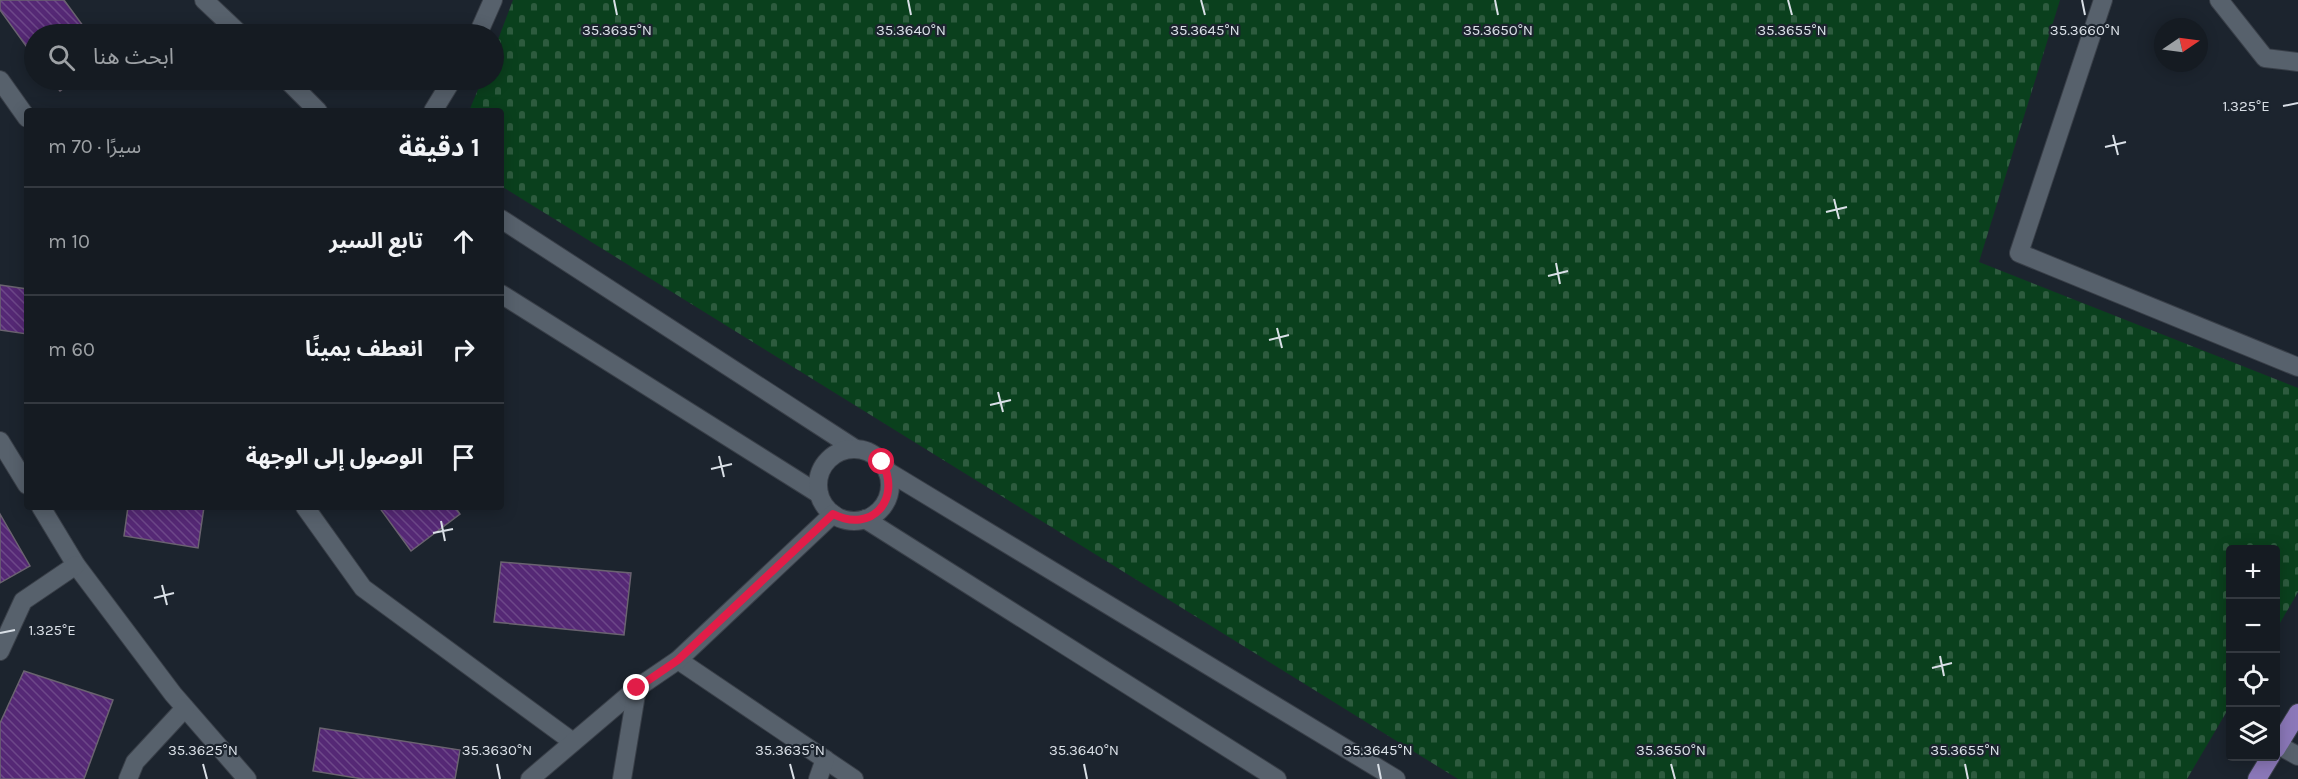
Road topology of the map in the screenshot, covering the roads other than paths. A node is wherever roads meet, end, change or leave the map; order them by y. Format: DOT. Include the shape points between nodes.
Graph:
graph roads {
  1 [pos="204,0"];
  2 [pos="493,0"];
  3 [pos="2103,0"];
  4 [pos="2219,0"];
  5 [pos="229,24"];
  6 [pos="482,24"];
  7 [pos="2298,62"];
  8 [pos="0,80"];
  9 [pos="297,90"];
  10 [pos="446,90"];
  11 [pos="315,108"];
  12 [pos="435,108"];
  13 [pos="24,114"];
  14 [pos="504,221"];
  15 [pos="504,296"];
  16 [pos="2298,367"];
  17 [pos="0,441"];
  18 [pos="854,448"];
  19 [pos="887,471"];
  20 [pos="24,480"];
  21 [pos="819,494"];
  22 [pos="43,510"];
  23 [pos="307,510"];
  24 [pos="833,514"];
  25 [pos="865,519"];
  26 [pos="76,565"];
  27 [pos="0,651"];
  28 [pos="678,660"];
  29 [pos="637,688"];
  30 [pos="185,708"];
  31 [pos="2298,713"];
  32 [pos="573,742"];
  33 [pos="2280,742"];
  34 [pos="2280,751"];
  35 [pos="2298,756"];
  36 [pos="825,759"];
  37 [pos="2268,761"];
  38 [pos="128,779"];
  39 [pos="247,779"];
  40 [pos="530,779"];
  41 [pos="621,779"];
  42 [pos="818,779"];
  43 [pos="855,779"];
  44 [pos="1277,779"];
  45 [pos="1396,779"];
  46 [pos="2257,779"];
  1 -- 5 [label="street"];
  2 -- 6 [label="street"];
  3 -- 16 [label="street" via="2019,253"];
  4 -- 7 [label="street" via="2265,58"];
  8 -- 13 [label="street"];
  9 -- 11 [label="street"];
  10 -- 12 [label="street"];
  14 -- 18 [label="street"];
  15 -- 21 [label="street"];
  17 -- 20 [label="street"];
  18 -- 19 [label="street" via="875,455"];
  18 -- 21 [label="street" via="825,462 820,472"];
  19 -- 25 [label="street" via="890,483 884,505"];
  19 -- 45 [label="street"];
  21 -- 24 [label="street"];
  22 -- 26 [label="street"];
  23 -- 32 [label="street" via="363,588"];
  24 -- 25 [label="street" via="854,521"];
  24 -- 28 [label="street"];
  25 -- 44 [label="street"];
  26 -- 27 [label="street" via="23,601"];
  26 -- 30 [label="street"];
  28 -- 29 [label="street"];
  28 -- 36 [label="street"];
  29 -- 32 [label="street"];
  29 -- 41 [label="street"];
  30 -- 38 [label="street" via="135,762"];
  30 -- 39 [label="street"];
  31 -- 33 [label="main road"];
  32 -- 40 [label="street"];
  34 -- 35 [label="street"];
  36 -- 42 [label="street"];
  36 -- 43 [label="street"];
  37 -- 46 [label="main road"];
}
